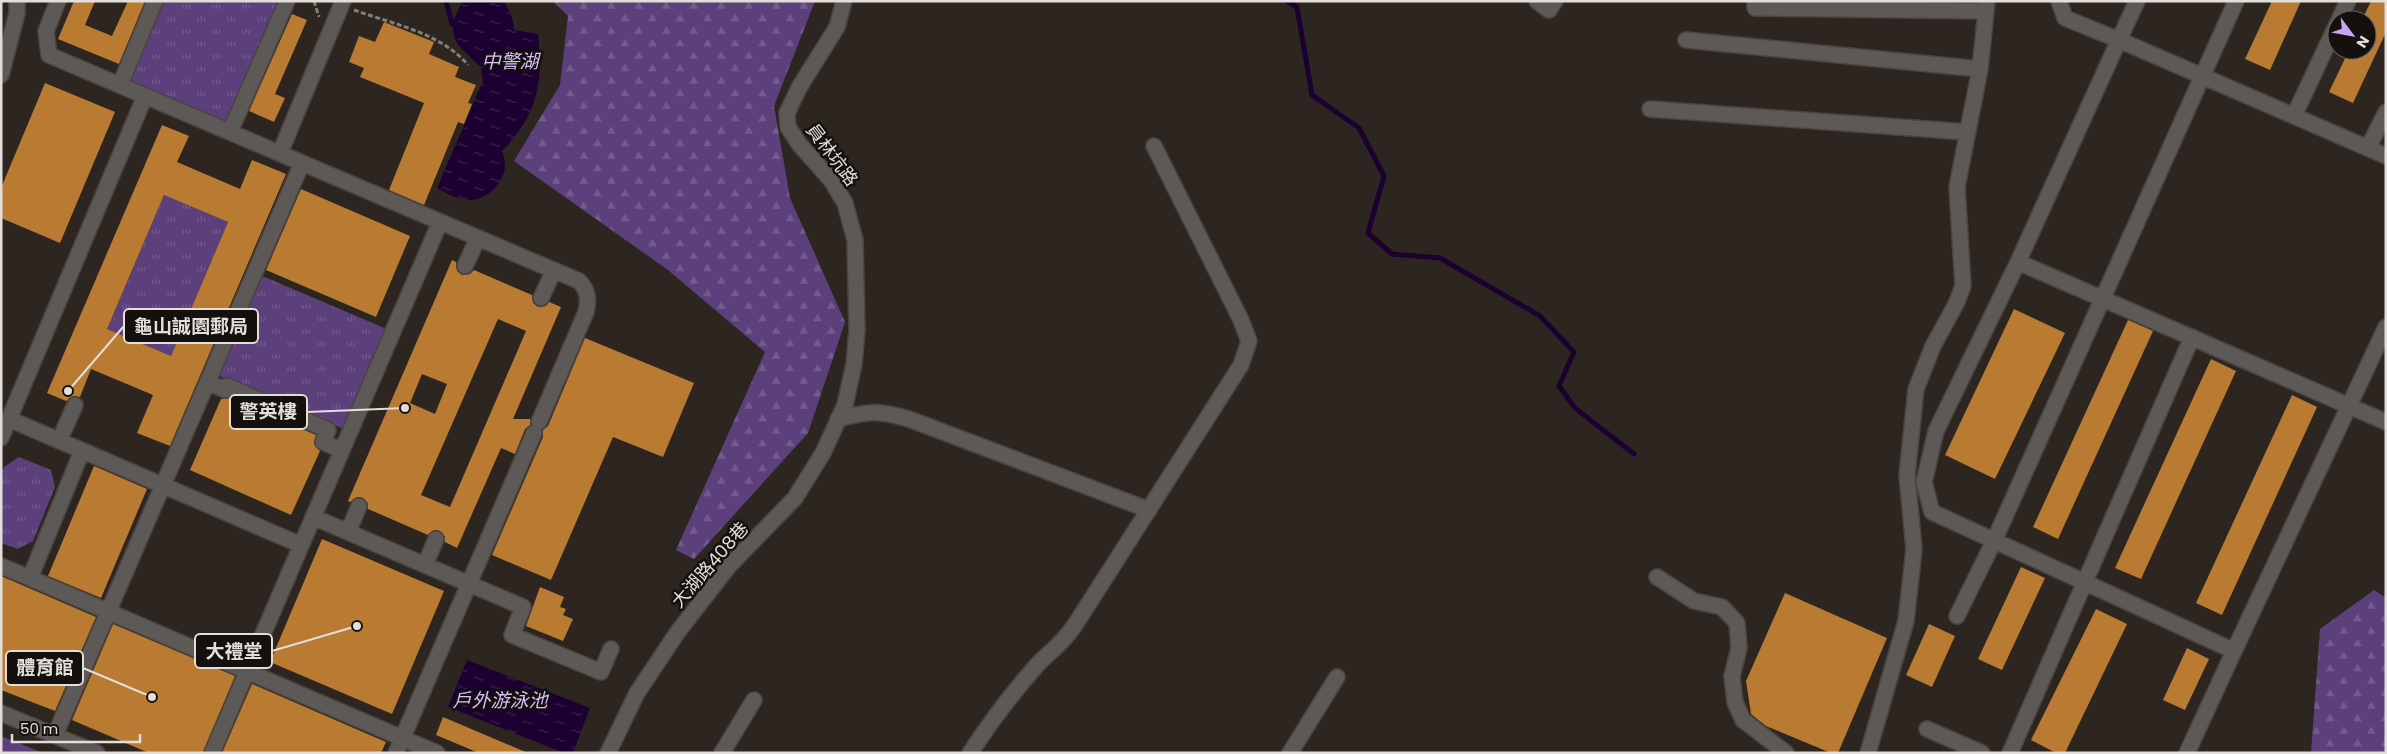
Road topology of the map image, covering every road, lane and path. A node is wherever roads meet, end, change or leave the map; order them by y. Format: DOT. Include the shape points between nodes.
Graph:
graph roads {
  1 [pos="17,1"];
  2 [pos="58,1"];
  3 [pos="155,1"];
  4 [pos="287,1"];
  5 [pos="844,1"];
  6 [pos="1537,1"];
  7 [pos="1555,1"];
  8 [pos="1755,1"];
  9 [pos="2059,1"];
  10 [pos="2137,1"];
  11 [pos="2236,1"];
  12 [pos="342,4"];
  13 [pos="1986,6"];
  14 [pos="1686,40"];
  15 [pos="2119,40"];
  16 [pos="2327,45"];
  17 [pos="468,65"];
  18 [pos="1980,69"];
  19 [pos="1,75"];
  20 [pos="2202,76"];
  21 [pos="120,85"];
  22 [pos="145,96"];
  23 [pos="1650,109"];
  24 [pos="2386,112"];
  25 [pos="2294,116"];
  26 [pos="230,132"];
  27 [pos="1967,132"];
  28 [pos="1154,146"];
  29 [pos="2368,148"];
  30 [pos="280,153"];
  31 [pos="2386,156"];
  32 [pos="302,163"];
  33 [pos="440,222"];
  34 [pos="478,238"];
  35 [pos="2018,262"];
  36 [pos="465,266"];
  37 [pos="554,270"];
  38 [pos="541,298"];
  39 [pos="2103,298"];
  40 [pos="2386,326"];
  41 [pos="2192,337"];
  42 [pos="207,382"];
  43 [pos="75,405"];
  44 [pos="845,405"];
  45 [pos="2348,406"];
  46 [pos="9,419"];
  47 [pos="838,420"];
  48 [pos="2386,422"];
  49 [pos="1,438"];
  50 [pos="59,441"];
  51 [pos="342,450"];
  52 [pos="82,451"];
  53 [pos="162,486"];
  54 [pos="359,506"];
  55 [pos="1148,510"];
  56 [pos="313,517"];
  57 [pos="348,532"];
  58 [pos="436,539"];
  59 [pos="1994,541"];
  60 [pos="301,544"];
  61 [pos="425,565"];
  62 [pos="1,566"];
  63 [pos="1656,577"];
  64 [pos="30,578"];
  65 [pos="2085,582"];
  66 [pos="469,584"];
  67 [pos="107,611"];
  68 [pos="1958,616"];
  69 [pos="612,649"];
  70 [pos="2234,651"];
  71 [pos="247,671"];
  72 [pos="1337,677"];
  73 [pos="754,700"];
  74 [pos="1,713"];
  75 [pos="1927,729"];
  76 [pos="55,736"];
  77 [pos="403,738"];
  78 [pos="97,753"];
  79 [pos="212,753"];
  80 [pos="396,753"];
  81 [pos="437,753"];
  82 [pos="608,753"];
  83 [pos="722,753"];
  84 [pos="970,753"];
  85 [pos="1290,753"];
  86 [pos="1786,753"];
  87 [pos="1868,753"];
  88 [pos="1982,753"];
  89 [pos="2010,753"];
  90 [pos="2187,753"];
  1 -- 19 [label="street" via="17,13"];
  2 -- 21 [label="street" via="46,31 49,55"];
  3 -- 21 [label="street"];
  4 -- 26 [label="street"];
  5 -- 44 [label="street, 員林坑路" via="837,27 787,113 788,127 831,180 845,204 856,240 857,330"];
  6 -- 7 [label="street" via="1550,10"];
  8 -- 13 [label="street" via="1755,8"];
  9 -- 15 [label="street" via="2065,18"];
  10 -- 15 [label="street"];
  11 -- 20 [label="street"];
  12 -- 17 [label="path" via="440,42 453,49"];
  12 -- 30 [label="street"];
  13 -- 18 [label="street"];
  14 -- 18 [label="street"];
  15 -- 20 [label="street"];
  15 -- 35 [label="street"];
  16 -- 25 [label="street"];
  18 -- 27 [label="street"];
  20 -- 25 [label="street"];
  20 -- 39 [label="street"];
  21 -- 22 [label="street"];
  22 -- 26 [label="street"];
  22 -- 46 [label="street"];
  23 -- 27 [label="street"];
  24 -- 29 [label="street"];
  25 -- 29 [label="street"];
  26 -- 30 [label="street"];
  27 -- 87 [label="street" via="1957,187 1963,286 1916,389 1906,475 1914,549 1906,621"];
  28 -- 55 [label="street" via="1249,341 1241,365"];
  29 -- 31 [label="street"];
  30 -- 32 [label="street"];
  32 -- 33 [label="street"];
  32 -- 42 [label="street"];
  33 -- 34 [label="street"];
  33 -- 51 [label="street"];
  34 -- 36 [label="street"];
  34 -- 37 [label="street"];
  35 -- 39 [label="street"];
  35 -- 59 [label="street" via="1936,431 1924,482 1932,512"];
  37 -- 38 [label="street"];
  37 -- 66 [label="street" via="579,281 585,287 588,302"];
  39 -- 41 [label="street"];
  39 -- 59 [label="street"];
  40 -- 45 [label="street"];
  41 -- 45 [label="street"];
  41 -- 65 [label="street"];
  42 -- 51 [label="street" via="225,390 227,386 328,430 323,442"];
  42 -- 53 [label="street"];
  43 -- 50 [label="street"];
  44 -- 47 [label="street, 大湖路408巷"];
  45 -- 48 [label="street"];
  45 -- 70 [label="street"];
  46 -- 49 [label="street"];
  46 -- 50 [label="street"];
  47 -- 55 [label="street" via="882,411"];
  47 -- 82 [label="street, 大湖路408巷" via="823,453 795,498 729,566 677,633 637,693"];
  50 -- 52 [label="street"];
  51 -- 56 [label="street"];
  52 -- 53 [label="street"];
  52 -- 64 [label="street"];
  53 -- 60 [label="street"];
  53 -- 67 [label="street"];
  54 -- 57 [label="street"];
  55 -- 84 [label="street" via="1063,642 1003,706"];
  56 -- 57 [label="street"];
  56 -- 60 [label="street"];
  57 -- 61 [label="street"];
  58 -- 61 [label="street"];
  59 -- 65 [label="street"];
  59 -- 68 [label="street"];
  60 -- 71 [label="street"];
  61 -- 66 [label="street"];
  62 -- 64 [label="street"];
  63 -- 86 [label="street" via="1694,601 1722,608 1737,623 1740,648 1732,676 1735,702 1743,720"];
  64 -- 67 [label="street"];
  65 -- 70 [label="street"];
  65 -- 89 [label="street"];
  66 -- 69 [label="street" via="523,607 512,635 601,672"];
  66 -- 77 [label="street"];
  67 -- 71 [label="street"];
  67 -- 76 [label="street"];
  70 -- 90 [label="street"];
  71 -- 77 [label="street"];
  71 -- 79 [label="street"];
  72 -- 85 [label="street"];
  73 -- 83 [label="street"];
  74 -- 76 [label="street"];
  75 -- 88 [label="street"];
  76 -- 78 [label="street"];
  77 -- 80 [label="street"];
  77 -- 81 [label="street"];
}
